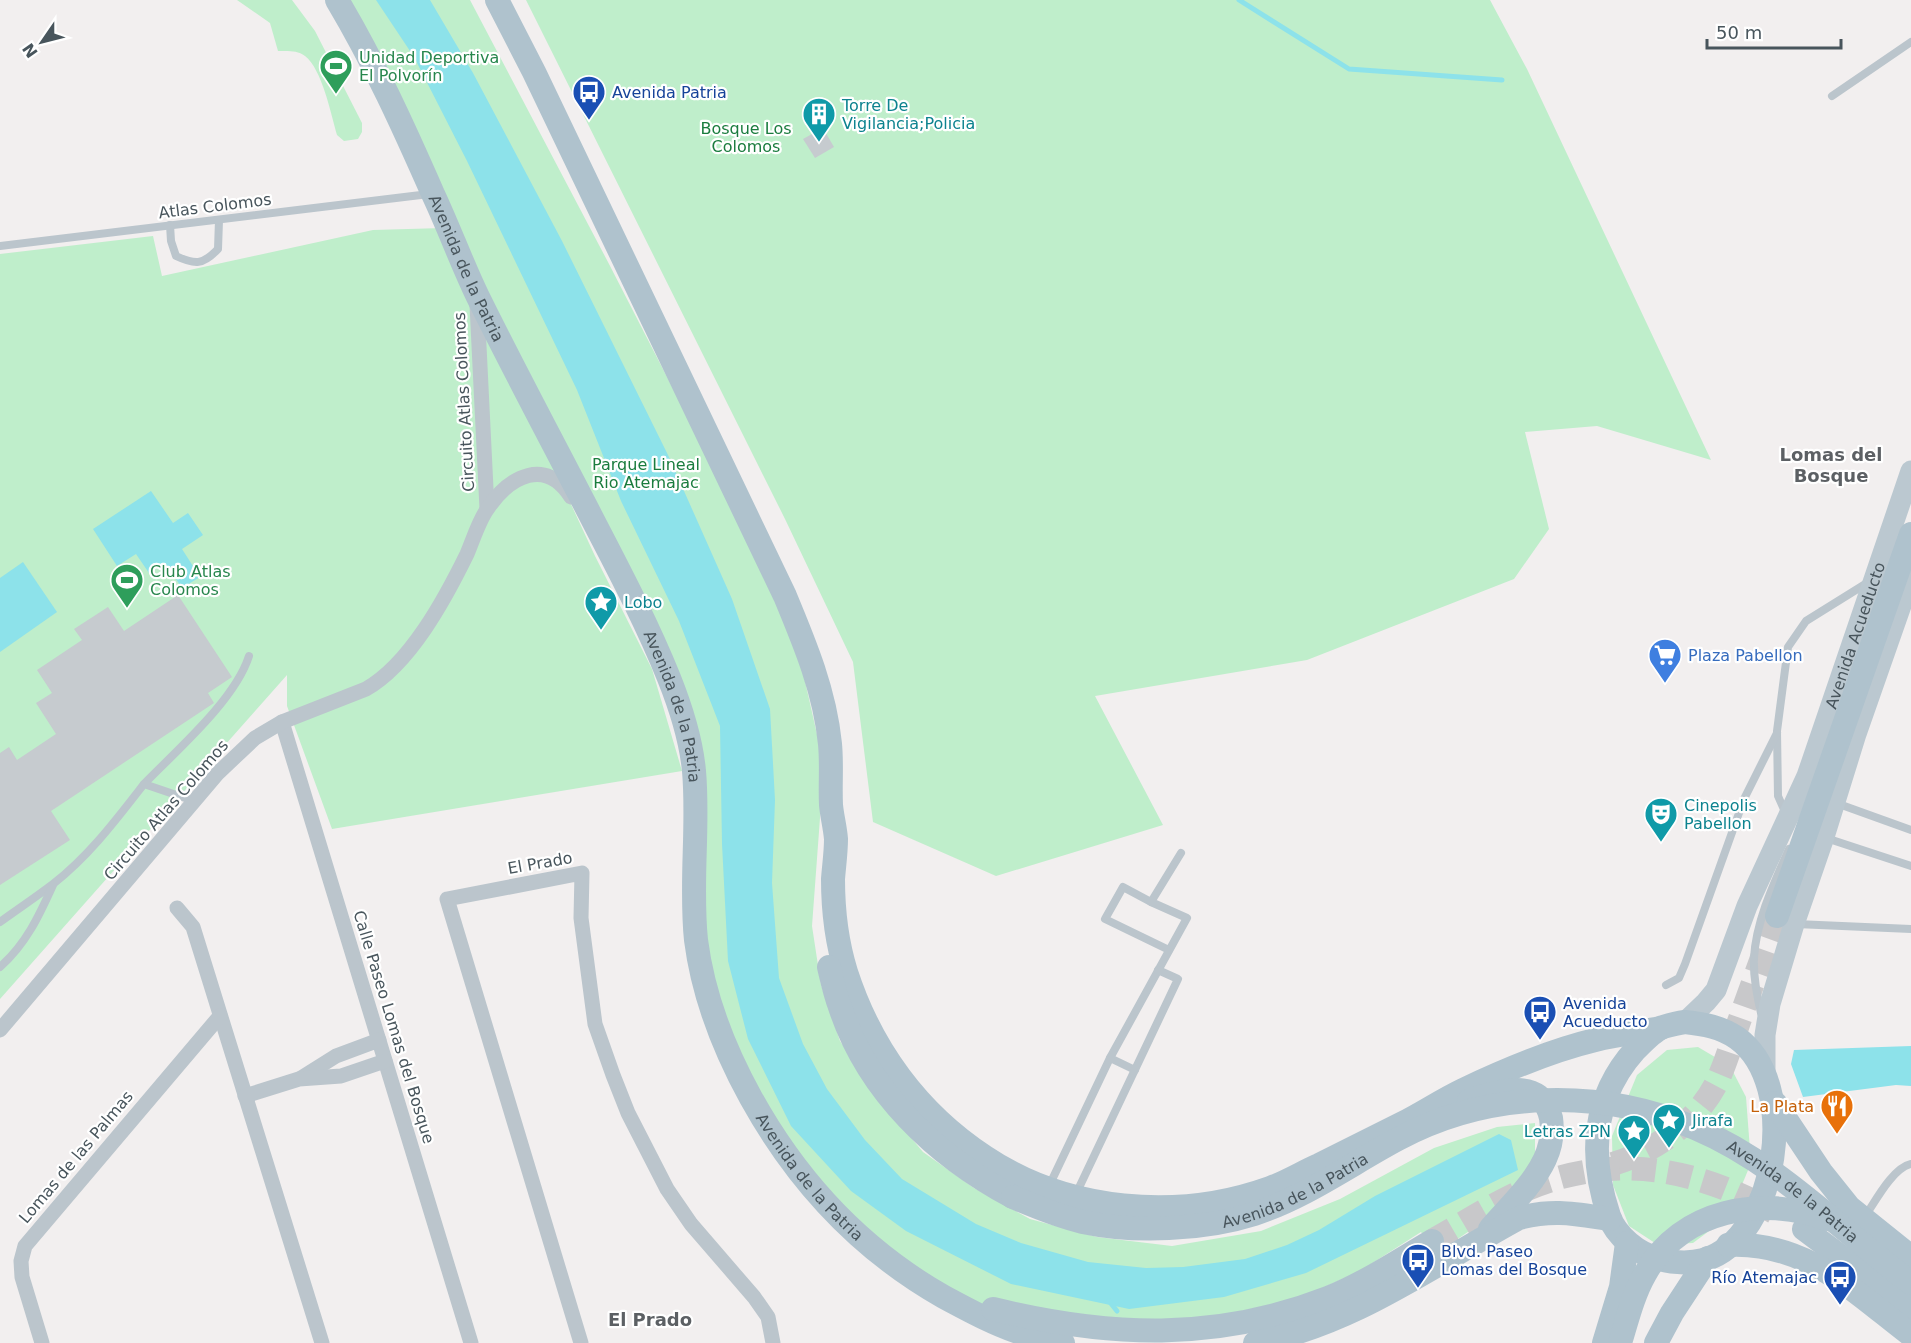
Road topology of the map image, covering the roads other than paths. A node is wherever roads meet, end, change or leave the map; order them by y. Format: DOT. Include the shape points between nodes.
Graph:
graph roads {
  1 [pos="337,0"];
  2 [pos="498,0"];
  3 [pos="1911,42"];
  4 [pos="1832,96"];
  5 [pos="433,194"];
  6 [pos="219,220"];
  7 [pos="170,225"];
  8 [pos="0,246"];
  9 [pos="477,294"];
  10 [pos="1911,471"];
  11 [pos="487,508"];
  12 [pos="1911,534"];
  13 [pos="1874,579"];
  14 [pos="626,584"];
  15 [pos="1909,587"];
  16 [pos="249,656"];
  17 [pos="282,722"];
  18 [pos="1777,731"];
  19 [pos="144,784"];
  20 [pos="194,801"];
  21 [pos="1835,802"];
  22 [pos="831,807"];
  23 [pos="1788,818"];
  24 [pos="1911,830"];
  25 [pos="1824,837"];
  26 [pos="1790,844"];
  27 [pos="1181,853"];
  28 [pos="1911,866"];
  29 [pos="54,884"];
  30 [pos="1151,902"];
  31 [pos="177,908"];
  32 [pos="1785,920"];
  33 [pos="0,922"];
  34 [pos="1911,929"];
  35 [pos="1169,950"];
  36 [pos="0,967"];
  37 [pos="1158,970"];
  38 [pos="1666,985"];
  39 [pos="220,1016"];
  40 [pos="1685,1022"];
  41 [pos="1661,1028"];
  42 [pos="0,1030"];
  43 [pos="1765,1035"];
  44 [pos="379,1040"];
  45 [pos="1110,1058"];
  46 [pos="385,1061"];
  47 [pos="1135,1070"];
  48 [pos="1765,1075"];
  49 [pos="299,1079"];
  50 [pos="245,1096"];
  51 [pos="1773,1100"];
  52 [pos="1405,1122"];
  53 [pos="1911,1164"];
  54 [pos="1048,1188"];
  55 [pos="1074,1197"];
  56 [pos="1850,1216"];
  57 [pos="1610,1219"];
  58 [pos="1804,1229"];
  59 [pos="1483,1237"];
  60 [pos="1432,1241"];
  61 [pos="1627,1243"];
  62 [pos="1728,1245"];
  63 [pos="1911,1257"];
  64 [pos="1708,1258"];
  65 [pos="1805,1259"];
  66 [pos="1911,1283"];
  67 [pos="936,1292"];
  68 [pos="1911,1309"];
  69 [pos="1911,1335"];
  70 [pos="42,1343"];
  71 [pos="322,1343"];
  72 [pos="471,1343"];
  73 [pos="581,1343"];
  74 [pos="773,1343"];
  75 [pos="1063,1343"];
  76 [pos="1256,1343"];
  77 [pos="1604,1343"];
  78 [pos="1620,1343"];
  79 [pos="1656,1343"];
  1 -- 5 [label="main road, Avenida de la Patria" via="364,45"];
  2 -- 22 [label="main road, Avenida de la Patria" via="785,596 809,654 830,745"];
  3 -- 4 [label="lane"];
  5 -- 6 [label="lane, Atlas Colomos"];
  5 -- 9 [label="main road, Avenida de la Patria"];
  6 -- 7 [label="lane, Atlas Colomos"];
  6 -- 7 [label="lane" via="218,249 208,259 192,263 176,256"];
  7 -- 8 [label="lane, Atlas Colomos"];
  9 -- 11 [label="street, Circuito Atlas Colomos"];
  9 -- 14 [label="main road, Avenida de la Patria"];
  10 -- 13 [label="main road, Avenida Acueducto"];
  11 -- 14 [label="street, Circuito Atlas Colomos" via="522,476 536,473 552,477 564,485"];
  11 -- 17 [label="street, Circuito Atlas Colomos" via="456,575 397,666 366,689"];
  12 -- 32 [label="main road"];
  13 -- 18 [label="lane" via="1806,621 1788,647"];
  13 -- 23 [label="main road, Avenida Acueducto" via="1807,776"];
  14 -- 67 [label="main road, Avenida de la Patria" via="685,720 694,768 696,940 706,993 739,1077 783,1150 837,1217 892,1263"];
  15 -- 21 [label="main road, Avenida Acueducto"];
  16 -- 19 [label="lane" via="244,672 210,715"];
  17 -- 20 [label="street, Circuito Atlas Colomos" via="255,738"];
  17 -- 44 [label="street, Calle Paseo Lomas del Bosque"];
  18 -- 23 [label="lane" via="1778,796"];
  18 -- 38 [label="lane" via="1744,799 1679,978"];
  19 -- 20 [label="lane"];
  19 -- 29 [label="lane" via="102,837"];
  20 -- 42 [label="street, Circuito Atlas Colomos"];
  21 -- 24 [label="lane"];
  21 -- 25 [label="main road, Avenida Acueducto"];
  22 -- 54 [label="main road, Avenida de la Patria" via="836,837 836,923 845,968 860,1012 880,1050 933,1116 964,1143 999,1167"];
  22 -- 56 [label="main road, Avenida de la Patria, bridge" via="824,837 822,924 840,1008 859,1050 889,1097 924,1136 963,1168 1013,1197 1060,1216 1110,1226 1160,1227 1208,1224 1252,1215 1292,1199 1401,1137 1455,1115 1533,1100 1575,1100 1641,1111 1695,1128"];
  23 -- 40 [label="main road, Avenida Acueducto" via="1747,906 1716,990"];
  25 -- 28 [label="lane"];
  25 -- 32 [label="main road, Avenida Acueducto"];
  26 -- 43 [label="lane" via="1771,890 1754,958"];
  27 -- 30 [label="lane"];
  29 -- 33 [label="lane"];
  29 -- 36 [label="lane" via="37,923"];
  30 -- 35 [label="lane" via="1186,918"];
  30 -- 35 [label="lane" via="1122,887 1105,919"];
  31 -- 39 [label="street" via="193,927"];
  32 -- 34 [label="lane"];
  32 -- 43 [label="main road, Avenida Acueducto"];
  35 -- 37 [label="lane"];
  37 -- 45 [label="lane"];
  37 -- 47 [label="lane" via="1178,979"];
  39 -- 50 [label="street"];
  39 -- 70 [label="street, Lomas de las Palmas" via="25,1246 22,1276"];
  40 -- 41 [label="main road"];
  40 -- 48 [label="main road" via="1718,1028 1738,1039"];
  41 -- 52 [label="main road, Avenida de la Patria" via="1594,1040 1549,1054 1460,1091"];
  41 -- 57 [label="main road" via="1626,1060 1605,1100 1597,1161"];
  43 -- 48 [label="main road, Avenida Acueducto"];
  44 -- 46 [label="street, Calle Paseo Lomas del Bosque"];
  44 -- 49 [label="street" via="336,1056"];
  45 -- 47 [label="lane"];
  45 -- 54 [label="lane"];
  46 -- 49 [label="street" via="341,1076"];
  46 -- 72 [label="street, Calle Paseo Lomas del Bosque"];
  47 -- 55 [label="lane"];
  48 -- 51 [label="main road"];
  49 -- 50 [label="street"];
  50 -- 71 [label="street"];
  51 -- 56 [label="main road, Avenida de la Patria"];
  51 -- 62 [label="main road" via="1775,1133 1768,1178 1749,1221"];
  52 -- 55 [label="main road, Avenida de la Patria" via="1272,1187 1220,1203 1116,1205"];
  52 -- 59 [label="main road" via="1509,1090 1537,1094 1545,1103 1552,1140 1545,1159"];
  53 -- 56 [label="lane"];
  54 -- 55 [label="main road, Avenida de la Patria"];
  56 -- 63 [label="main road, Avenida de la Patria"];
  56 -- 65 [label="main road" via="1834,1197 1817,1196 1802,1203 1796,1210 1790,1237"];
  56 -- 66 [label="main road, Avenida de la Patria, bridge"];
  56 -- 78 [label="main road, bridge" via="1761,1207 1726,1212 1697,1224 1672,1242 1648,1268"];
  57 -- 59 [label="main road" via="1541,1212 1519,1218"];
  57 -- 61 [label="main road"];
  58 -- 68 [label="main road, Avenida de la Patria"];
  59 -- 76 [label="main road" via="1347,1313 1309,1329"];
  60 -- 67 [label="main road, Avenida de la Patria" via="1330,1297 1278,1315 1178,1331 1081,1327"];
  61 -- 64 [label="main road" via="1653,1258 1674,1263"];
  61 -- 77 [label="main road" via="1621,1287"];
  62 -- 64 [label="main road"];
  62 -- 65 [label="main road" via="1766,1246"];
  64 -- 79 [label="main road"];
  65 -- 69 [label="main road" via="1844,1283"];
  67 -- 75 [label="main road, Avenida de la Patria" via="974,1314 1024,1334"];
  73 -- 74 [label="street, El Prado" via="447,899 582,873 581,918 596,1024 628,1113 667,1189 691,1224 768,1317"];
}
